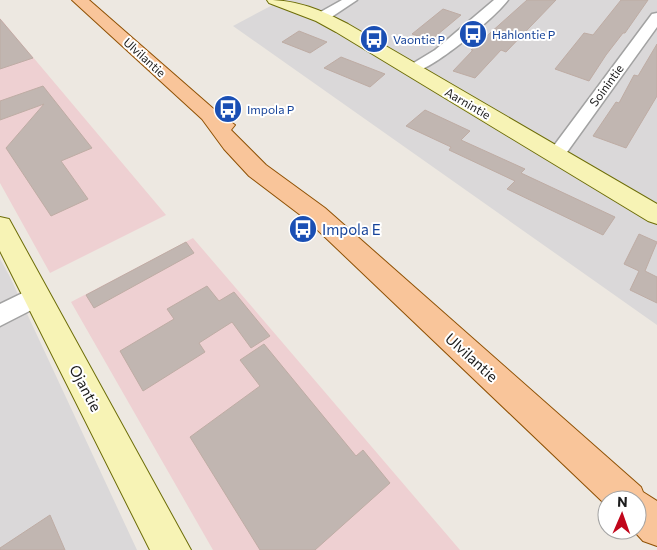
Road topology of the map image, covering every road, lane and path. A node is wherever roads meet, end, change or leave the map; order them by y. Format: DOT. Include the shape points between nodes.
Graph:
graph roads {
  1 [pos="80,0"];
  2 [pos="275,0"];
  3 [pos="351,0"];
  4 [pos="502,0"];
  5 [pos="657,16"];
  6 [pos="322,17"];
  7 [pos="412,70"];
  8 [pos="556,155"];
  9 [pos="657,214"];
  10 [pos="0,226"];
  11 [pos="37,296"];
  12 [pos="0,316"];
  13 [pos="617,490"];
  14 [pos="647,518"];
  15 [pos="657,527"];
  16 [pos="171,550"];
  1 -- 13 [label="main road, Ulvilantie" via="209,115 223,136 253,166 288,196 316,214"];
  2 -- 6 [label="street, Aarnintie"];
  3 -- 6 [label="street"];
  4 -- 7 [label="street" via="440,53"];
  5 -- 8 [label="street, Soinintie"];
  6 -- 7 [label="street, Aarnintie"];
  7 -- 8 [label="street, Aarnintie"];
  8 -- 9 [label="street, Aarnintie"];
  10 -- 11 [label="street, Ojantie"];
  11 -- 12 [label="street"];
  11 -- 16 [label="street, Ojantie"];
  14 -- 15 [label="main road"];
}
